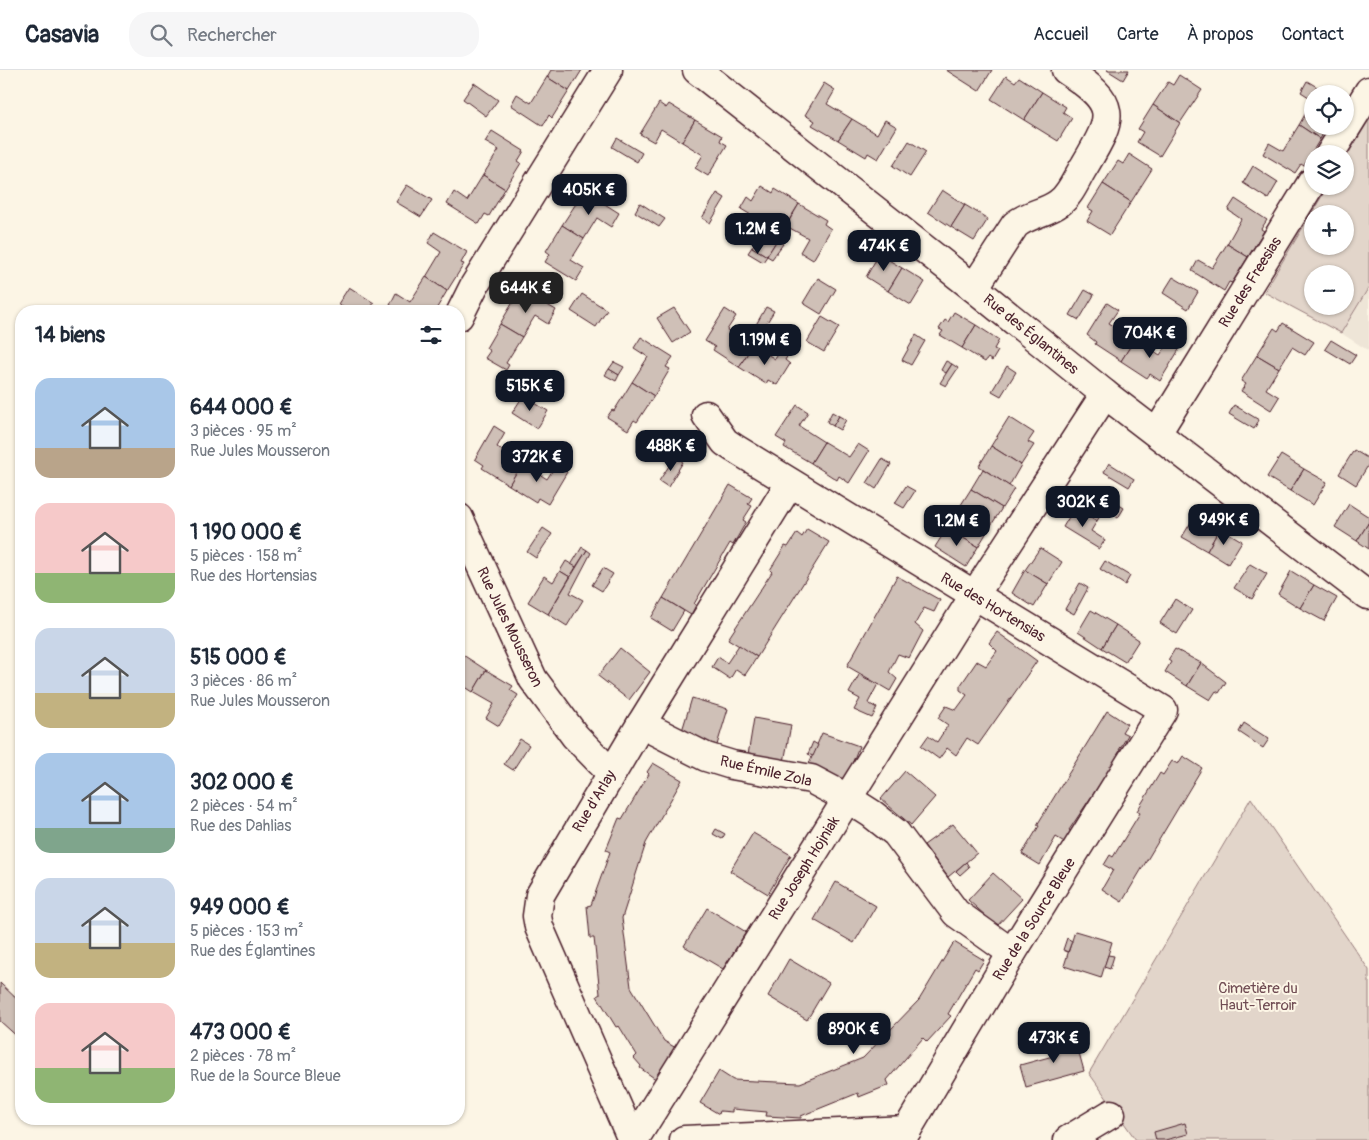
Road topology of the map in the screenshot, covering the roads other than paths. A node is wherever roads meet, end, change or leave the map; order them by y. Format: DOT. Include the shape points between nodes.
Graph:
graph roads {
  1 [pos="608,70"];
  2 [pos="697,70"];
  3 [pos="1066,70"];
  4 [pos="1369,91"];
  5 [pos="1336,145"];
  6 [pos="1304,195"];
  7 [pos="974,288"];
  8 [pos="464,305"];
  9 [pos="1105,394"];
  10 [pos="706,414"];
  11 [pos="1156,433"];
  12 [pos="790,483"];
  13 [pos="465,531"];
  14 [pos="1367,595"];
  15 [pos="974,596"];
  16 [pos="1163,710"];
  17 [pos="641,724"];
  18 [pos="612,773"];
  19 [pos="847,798"];
  20 [pos="1012,953"];
  21 [pos="1111,1114"];
  22 [pos="904,1135"];
  23 [pos="633,1140"];
  24 [pos="684,1140"];
  25 [pos="1068,1140"];
  1 -- 8 [label="street"];
  2 -- 7 [label="street, Rue des Églantines"];
  3 -- 7 [label="street" via="1096,90 1102,98 1107,120 1104,132 1065,198 1015,225"];
  4 -- 5 [label="street"];
  6 -- 11 [label="street, Rue des Freesias"];
  7 -- 9 [label="street, Rue des Églantines"];
  9 -- 11 [label="street, Rue des Églantines"];
  9 -- 15 [label="street, Rue Joseph Hojniak"];
  10 -- 12 [label="street, Rue des Hortensias" via="725,442"];
  11 -- 14 [label="street, Rue des Églantines"];
  12 -- 15 [label="street, Rue des Hortensias"];
  12 -- 17 [label="street, Rue d'Arlay"];
  13 -- 18 [label="street, Rue Jules Mousseron" via="532,679 574,736"];
  15 -- 16 [label="street, Rue des Hortensias"];
  15 -- 19 [label="street, Rue Joseph Hojniak"];
  16 -- 20 [label="street, Rue de la Source Bleue"];
  17 -- 18 [label="street, Rue d'Arlay"];
  17 -- 19 [label="street, Rue Émile Zola" via="706,757 811,779"];
  18 -- 23 [label="street, Rue d'Arlay" via="543,885 537,916 538,927"];
  19 -- 20 [label="street, Rue Émile Zola" via="896,833 956,913"];
  19 -- 23 [label="street, Rue Joseph Hojniak"];
  20 -- 22 [label="street, Rue de la Source Bleue"];
  21 -- 25 [label="street"];
  22 -- 24 [label="street, Rue de la Source Bleue"];
}
